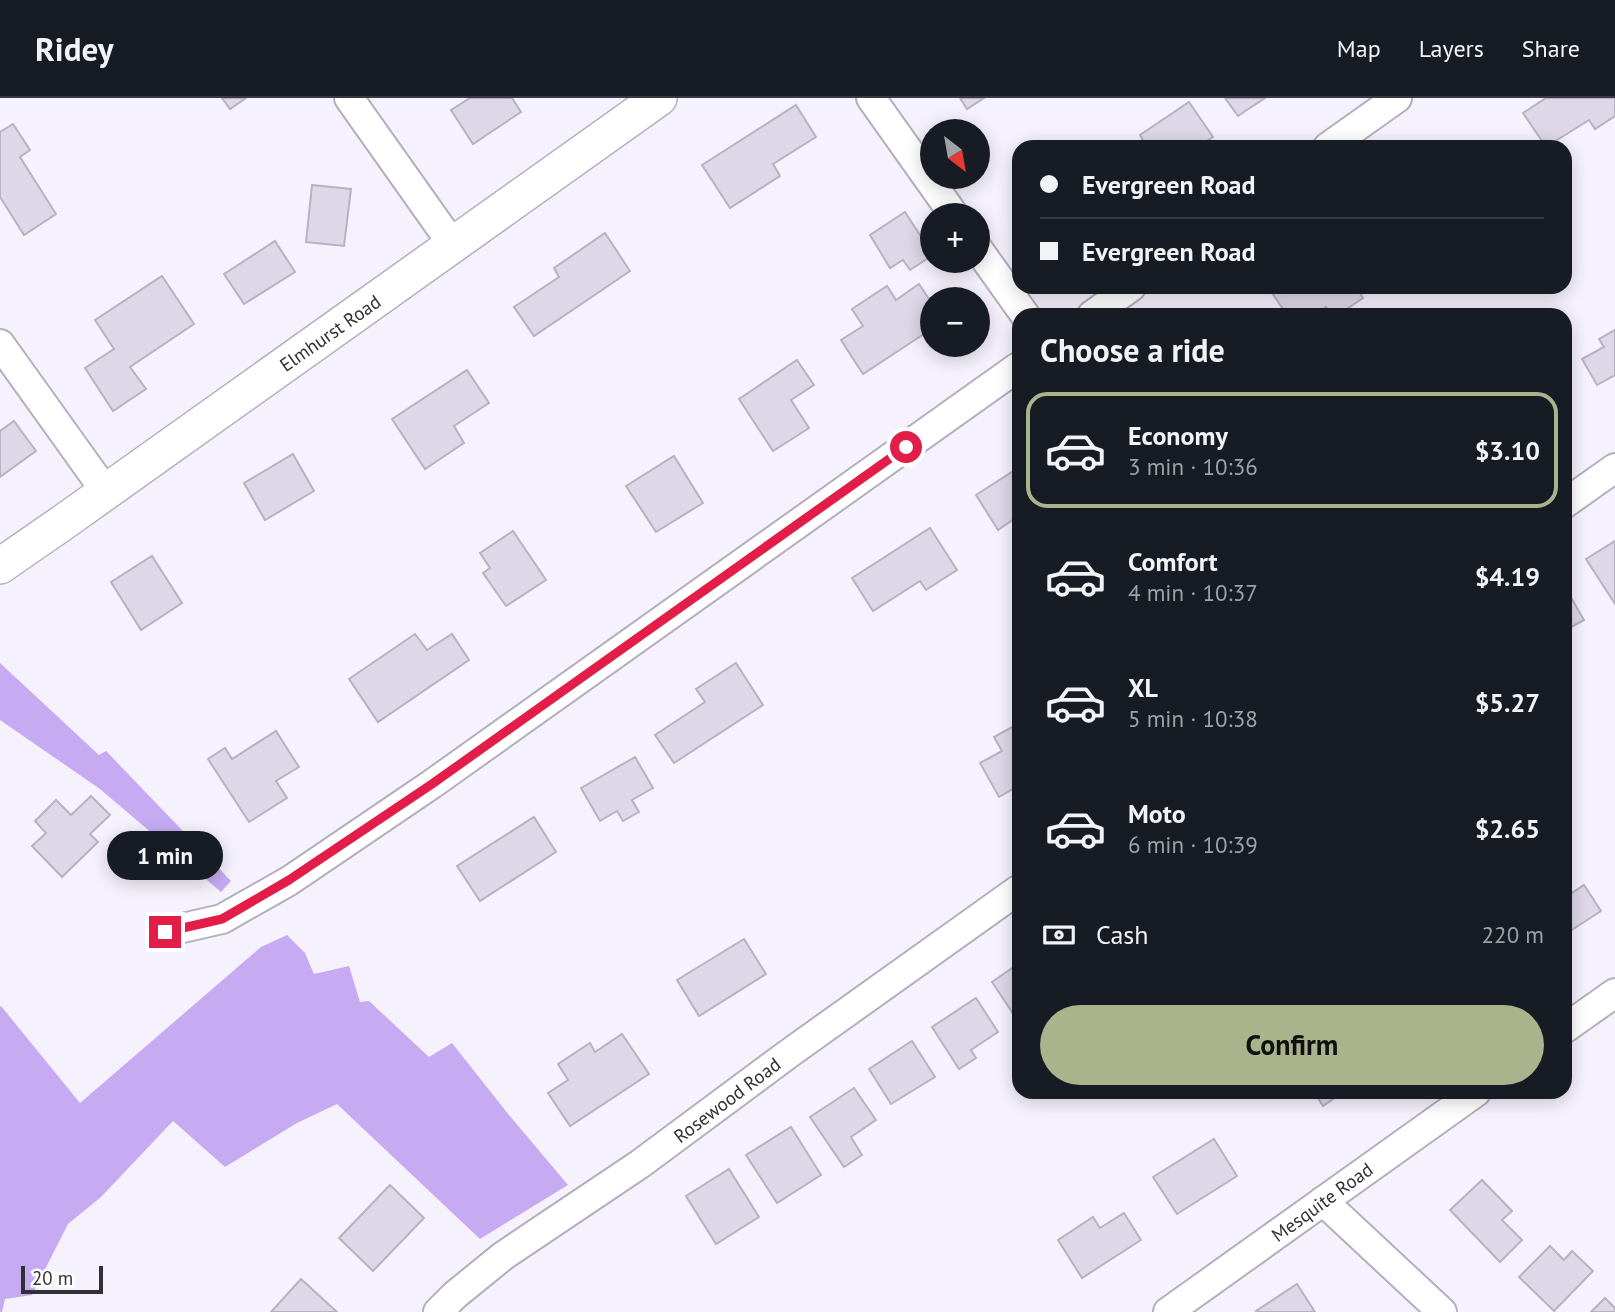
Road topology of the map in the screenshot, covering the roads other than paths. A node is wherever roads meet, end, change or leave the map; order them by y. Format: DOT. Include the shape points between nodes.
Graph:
graph roads {
  1 [pos="349,98"];
  2 [pos="659,98"];
  3 [pos="871,98"];
  4 [pos="1395,99"];
  5 [pos="1338,140"];
  6 [pos="945,203"];
  7 [pos="453,245"];
  8 [pos="990,266"];
  9 [pos="1121,294"];
  10 [pos="1020,308"];
  11 [pos="1101,308"];
  12 [pos="0,344"];
  13 [pos="1012,371"];
  14 [pos="1615,468"];
  15 [pos="106,492"];
  16 [pos="1572,498"];
  17 [pos="0,566"];
  18 [pos="1012,894"];
  19 [pos="165,932"];
  20 [pos="1615,993"];
  21 [pos="1572,1023"];
  22 [pos="1466,1099"];
  23 [pos="1323,1201"];
  24 [pos="438,1312"];
  25 [pos="1168,1312"];
  26 [pos="1442,1312"];
  1 -- 7 [label="street"];
  2 -- 7 [label="street, Elmhurst Road"];
  3 -- 6 [label="street"];
  4 -- 5 [label="street"];
  7 -- 15 [label="street, Elmhurst Road"];
  8 -- 10 [label="street"];
  9 -- 11 [label="street"];
  12 -- 15 [label="street"];
  13 -- 19 [label="street" via="432,784 289,880 222,919"];
  14 -- 16 [label="street"];
  15 -- 17 [label="street, Elmhurst Road"];
  18 -- 24 [label="street, Rosewood Road" via="640,1164 503,1256"];
  20 -- 21 [label="street"];
  22 -- 23 [label="street, Mesquite Road"];
  23 -- 25 [label="street, Mesquite Road"];
  23 -- 26 [label="street"];
}
